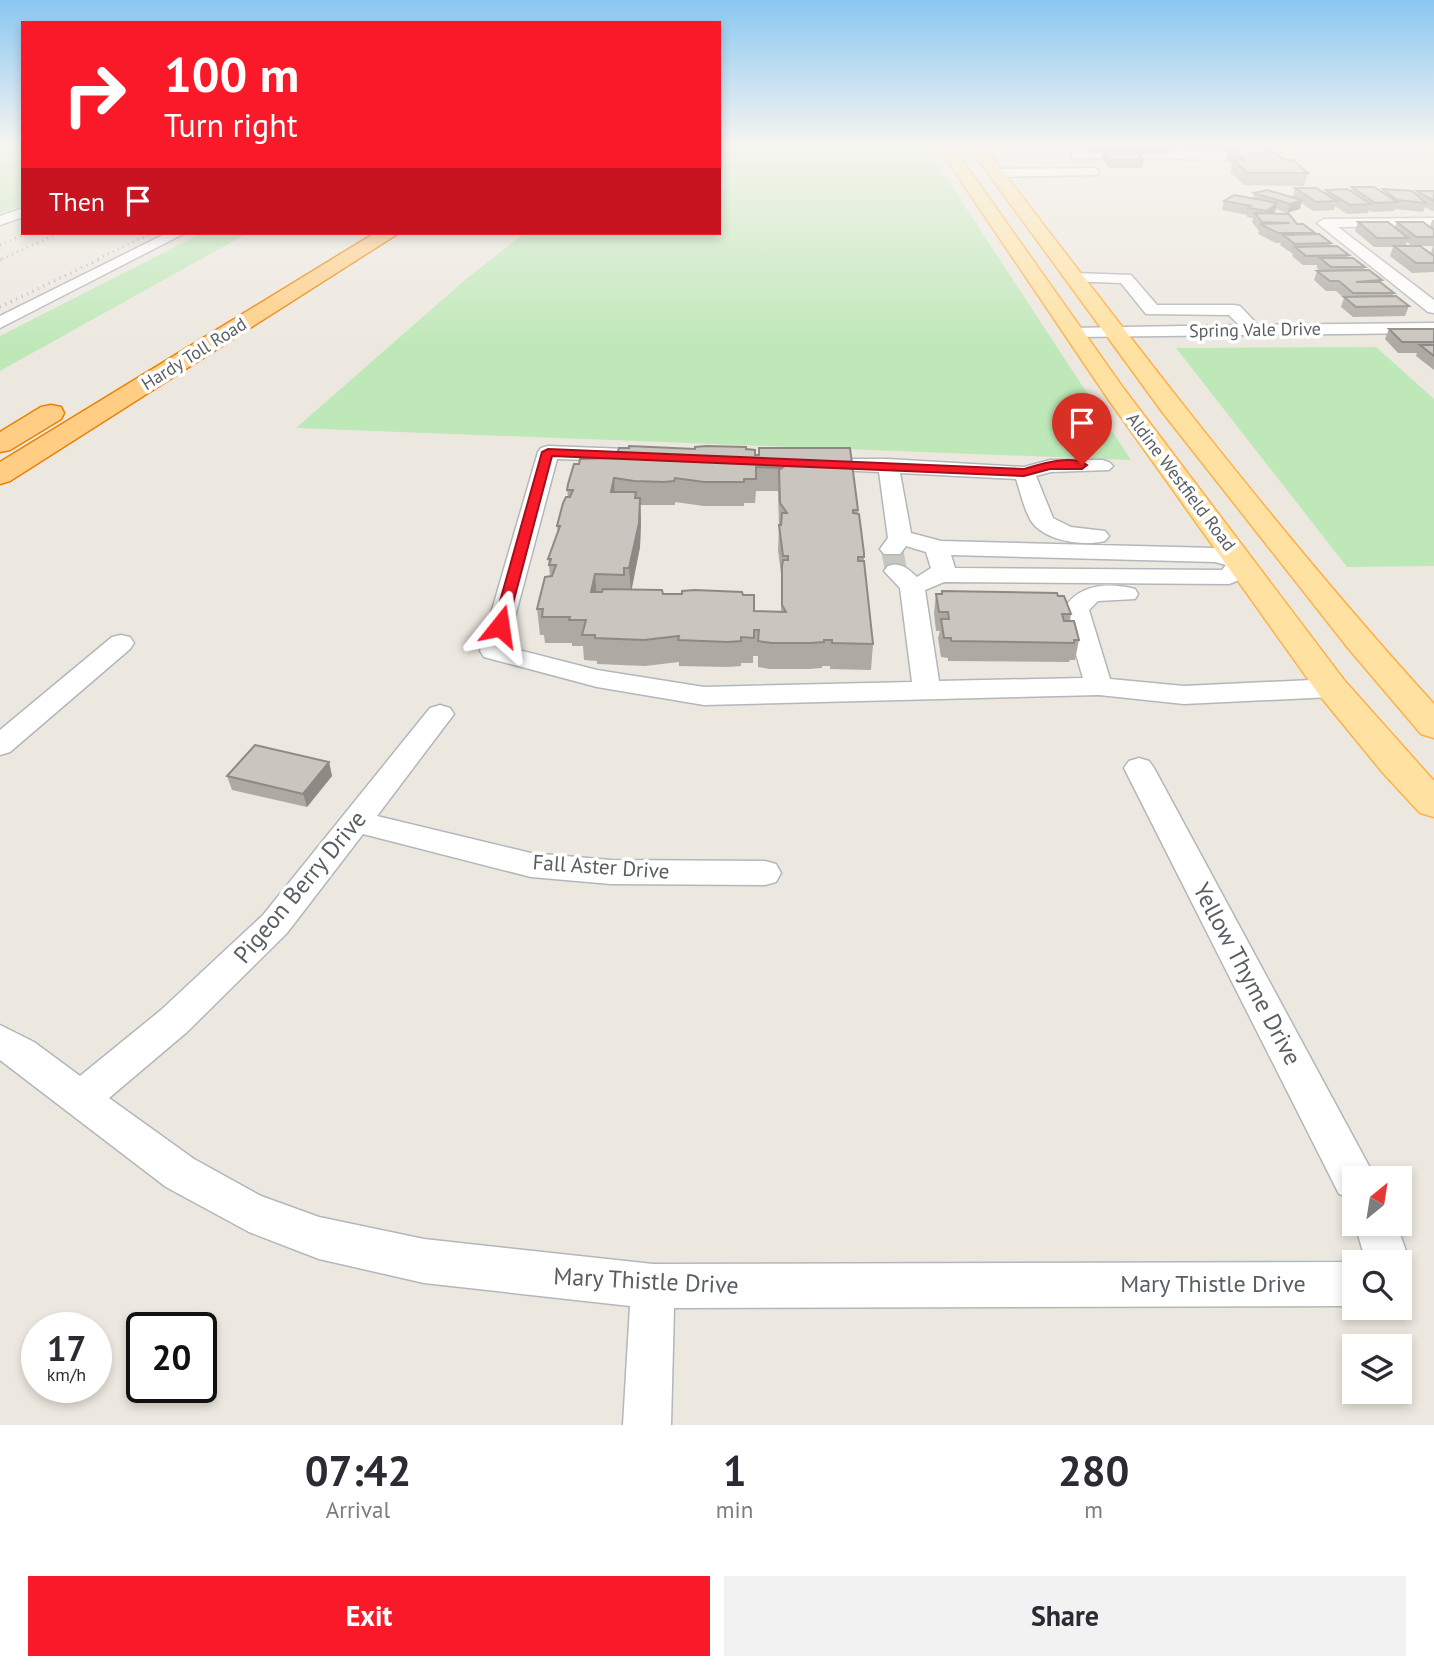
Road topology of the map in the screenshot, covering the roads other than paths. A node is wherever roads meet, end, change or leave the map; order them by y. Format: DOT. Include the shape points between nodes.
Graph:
graph roads {
  1 [pos="19,214"];
  2 [pos="992,214"];
  3 [pos="1029,214"];
  4 [pos="0,221"];
  5 [pos="1434,222"];
  6 [pos="174,235"];
  7 [pos="347,235"];
  8 [pos="386,235"];
  9 [pos="1075,278"];
  10 [pos="1408,287"];
  11 [pos="1434,287"];
  12 [pos="1434,307"];
  13 [pos="221,310"];
  14 [pos="0,323"];
  15 [pos="1434,328"];
  16 [pos="1253,330"];
  17 [pos="1115,331"];
  18 [pos="1075,332"];
  19 [pos="70,401"];
  20 [pos="0,444"];
  21 [pos="670,457"];
  22 [pos="793,462"];
  23 [pos="888,465"];
  24 [pos="1102,466"];
  25 [pos="1024,473"];
  26 [pos="0,475"];
  27 [pos="1127,537"];
  28 [pos="937,548"];
  29 [pos="900,561"];
  30 [pos="1242,562"];
  31 [pos="1298,563"];
  32 [pos="940,575"];
  33 [pos="1158,594"];
  34 [pos="121,643"];
  35 [pos="1099,686"];
  36 [pos="1332,688"];
  37 [pos="927,690"];
  38 [pos="440,714"];
  39 [pos="1434,726"];
  40 [pos="0,745"];
  41 [pos="1139,768"];
  42 [pos="1434,804"];
  43 [pos="357,822"];
  44 [pos="765,873"];
  45 [pos="0,1041"];
  46 [pos="80,1099"];
  47 [pos="1347,1166"];
  48 [pos="1342,1283"];
  49 [pos="653,1286"];
  50 [pos="647,1425"];
  1 -- 4 [label="street"];
  2 -- 18 [label="main road, Aldine Westfield Road"];
  3 -- 9 [label="main road, Aldine Westfield Road"];
  5 -- 10 [label="street" via="1324,223"];
  6 -- 14 [label="street"];
  7 -- 13 [label="highway, Hardy Toll Road"];
  8 -- 26 [label="highway, Hardy Toll Road"];
  9 -- 16 [label="street" via="1125,278 1152,310 1234,310"];
  9 -- 17 [label="main road, Aldine Westfield Road"];
  10 -- 11 [label="street"];
  10 -- 12 [label="street"];
  15 -- 16 [label="street, Spring Vale Drive"];
  16 -- 17 [label="street, Spring Vale Drive"];
  17 -- 18 [label="street, Spring Vale Drive"];
  17 -- 31 [label="main road, Aldine Westfield Road"];
  18 -- 30 [label="main road, Aldine Westfield Road"];
  19 -- 20 [label="highway"];
  21 -- 37 [label="street" via="548,452 493,651 604,680 691,694"];
  22 -- 23 [label="street"];
  23 -- 25 [label="street"];
  23 -- 29 [label="street"];
  24 -- 25 [label="street" via="1050,466"];
  25 -- 27 [label="street" via="1043,521 1050,527 1074,536"];
  28 -- 29 [label="street" via="924,542"];
  28 -- 30 [label="street" via="1215,555"];
  28 -- 32 [label="street" via="943,568"];
  29 -- 32 [label="street" via="930,581"];
  29 -- 37 [label="street"];
  30 -- 31 [label="main road"];
  30 -- 32 [label="street" via="1229,577"];
  30 -- 36 [label="main road, Aldine Westfield Road"];
  31 -- 39 [label="main road, Aldine Westfield Road"];
  33 -- 35 [label="street" via="1090,595 1079,602 1076,610"];
  34 -- 40 [label="street"];
  35 -- 36 [label="street" via="1184,695"];
  35 -- 37 [label="street"];
  36 -- 42 [label="main road, Aldine Westfield Road"];
  38 -- 43 [label="street, Pigeon Berry Drive"];
  41 -- 47 [label="street, Yellow Thyme Drive"];
  43 -- 44 [label="street, Fall Aster Drive" via="531,865 611,872"];
  43 -- 46 [label="street, Pigeon Berry Drive" via="257,942 174,1021"];
  45 -- 46 [label="street, Mary Thistle Drive"];
  46 -- 49 [label="street, Mary Thistle Drive" via="135,1142 249,1213 319,1238 424,1261"];
  48 -- 49 [label="street, Mary Thistle Drive"];
  49 -- 50 [label="street"];
}
